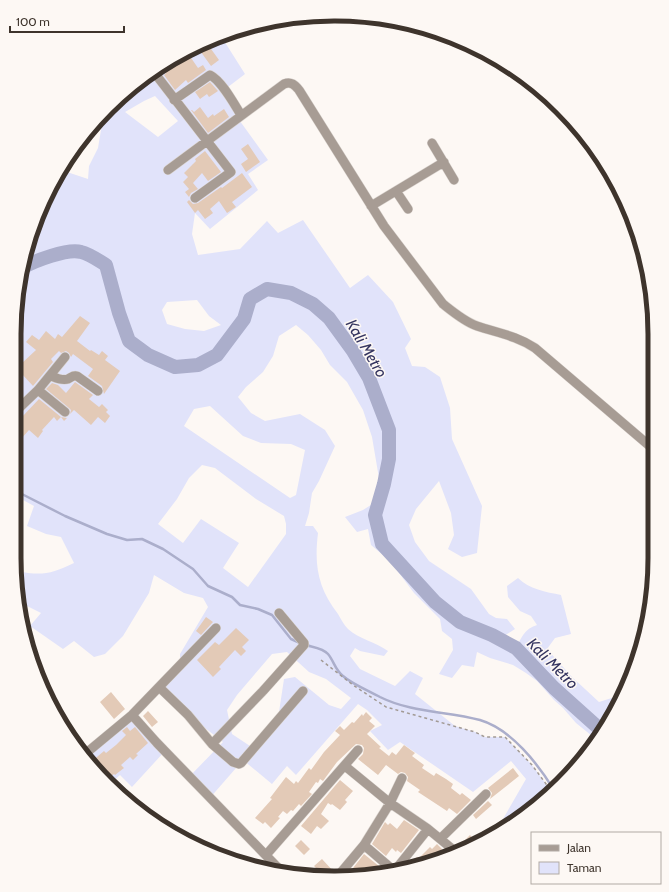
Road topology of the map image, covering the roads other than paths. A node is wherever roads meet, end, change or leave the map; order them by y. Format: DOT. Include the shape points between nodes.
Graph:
graph roads {
  1 [pos="157,76"];
  2 [pos="174,100"];
  3 [pos="241,115"];
  4 [pos="207,141"];
  5 [pos="432,143"];
  6 [pos="444,162"];
  7 [pos="168,170"];
  8 [pos="454,180"];
  9 [pos="396,191"];
  10 [pos="195,198"];
  11 [pos="371,206"];
  12 [pos="408,209"];
  13 [pos="65,357"];
  14 [pos="51,376"];
  15 [pos="38,390"];
  16 [pos="98,391"];
  17 [pos="21,406"];
  18 [pos="65,412"];
  19 [pos="648,445"];
  20 [pos="278,613"];
  21 [pos="216,628"];
  22 [pos="159,687"];
  23 [pos="303,691"];
  24 [pos="132,715"];
  25 [pos="212,744"];
  26 [pos="358,750"];
  27 [pos="89,751"];
  28 [pos="345,766"];
  29 [pos="402,778"];
  30 [pos="486,794"];
  31 [pos="390,803"];
  32 [pos="428,829"];
  33 [pos="441,838"];
  34 [pos="364,845"];
  35 [pos="452,848"];
  36 [pos="266,855"];
  37 [pos="399,864"];
  38 [pos="276,866"];
  39 [pos="389,866"];
  40 [pos="343,871"];
  1 -- 2 [label="street"];
  2 -- 3 [label="street" via="210,75 222,87"];
  2 -- 4 [label="street"];
  3 -- 4 [label="street"];
  3 -- 11 [label="street" via="284,84 295,85"];
  4 -- 7 [label="street"];
  4 -- 10 [label="street" via="230,172"];
  5 -- 6 [label="street"];
  6 -- 8 [label="street"];
  6 -- 9 [label="street"];
  9 -- 11 [label="street"];
  9 -- 12 [label="street"];
  11 -- 19 [label="street" via="439,298 454,313 476,326 531,345"];
  13 -- 14 [label="street"];
  14 -- 15 [label="street"];
  14 -- 16 [label="street" via="57,379 77,376"];
  15 -- 17 [label="street"];
  15 -- 18 [label="street"];
  20 -- 25 [label="street" via="304,645"];
  21 -- 22 [label="street"];
  22 -- 24 [label="street"];
  22 -- 25 [label="street" via="188,714"];
  23 -- 25 [label="street" via="239,764"];
  24 -- 27 [label="street"];
  24 -- 36 [label="street"];
  26 -- 28 [label="street"];
  28 -- 31 [label="street"];
  28 -- 36 [label="street"];
  29 -- 31 [label="street"];
  30 -- 33 [label="street"];
  31 -- 32 [label="street"];
  31 -- 34 [label="street"];
  32 -- 33 [label="street"];
  32 -- 37 [label="street"];
  33 -- 35 [label="street"];
  34 -- 39 [label="street"];
  34 -- 40 [label="street"];
  36 -- 38 [label="street"];
}
